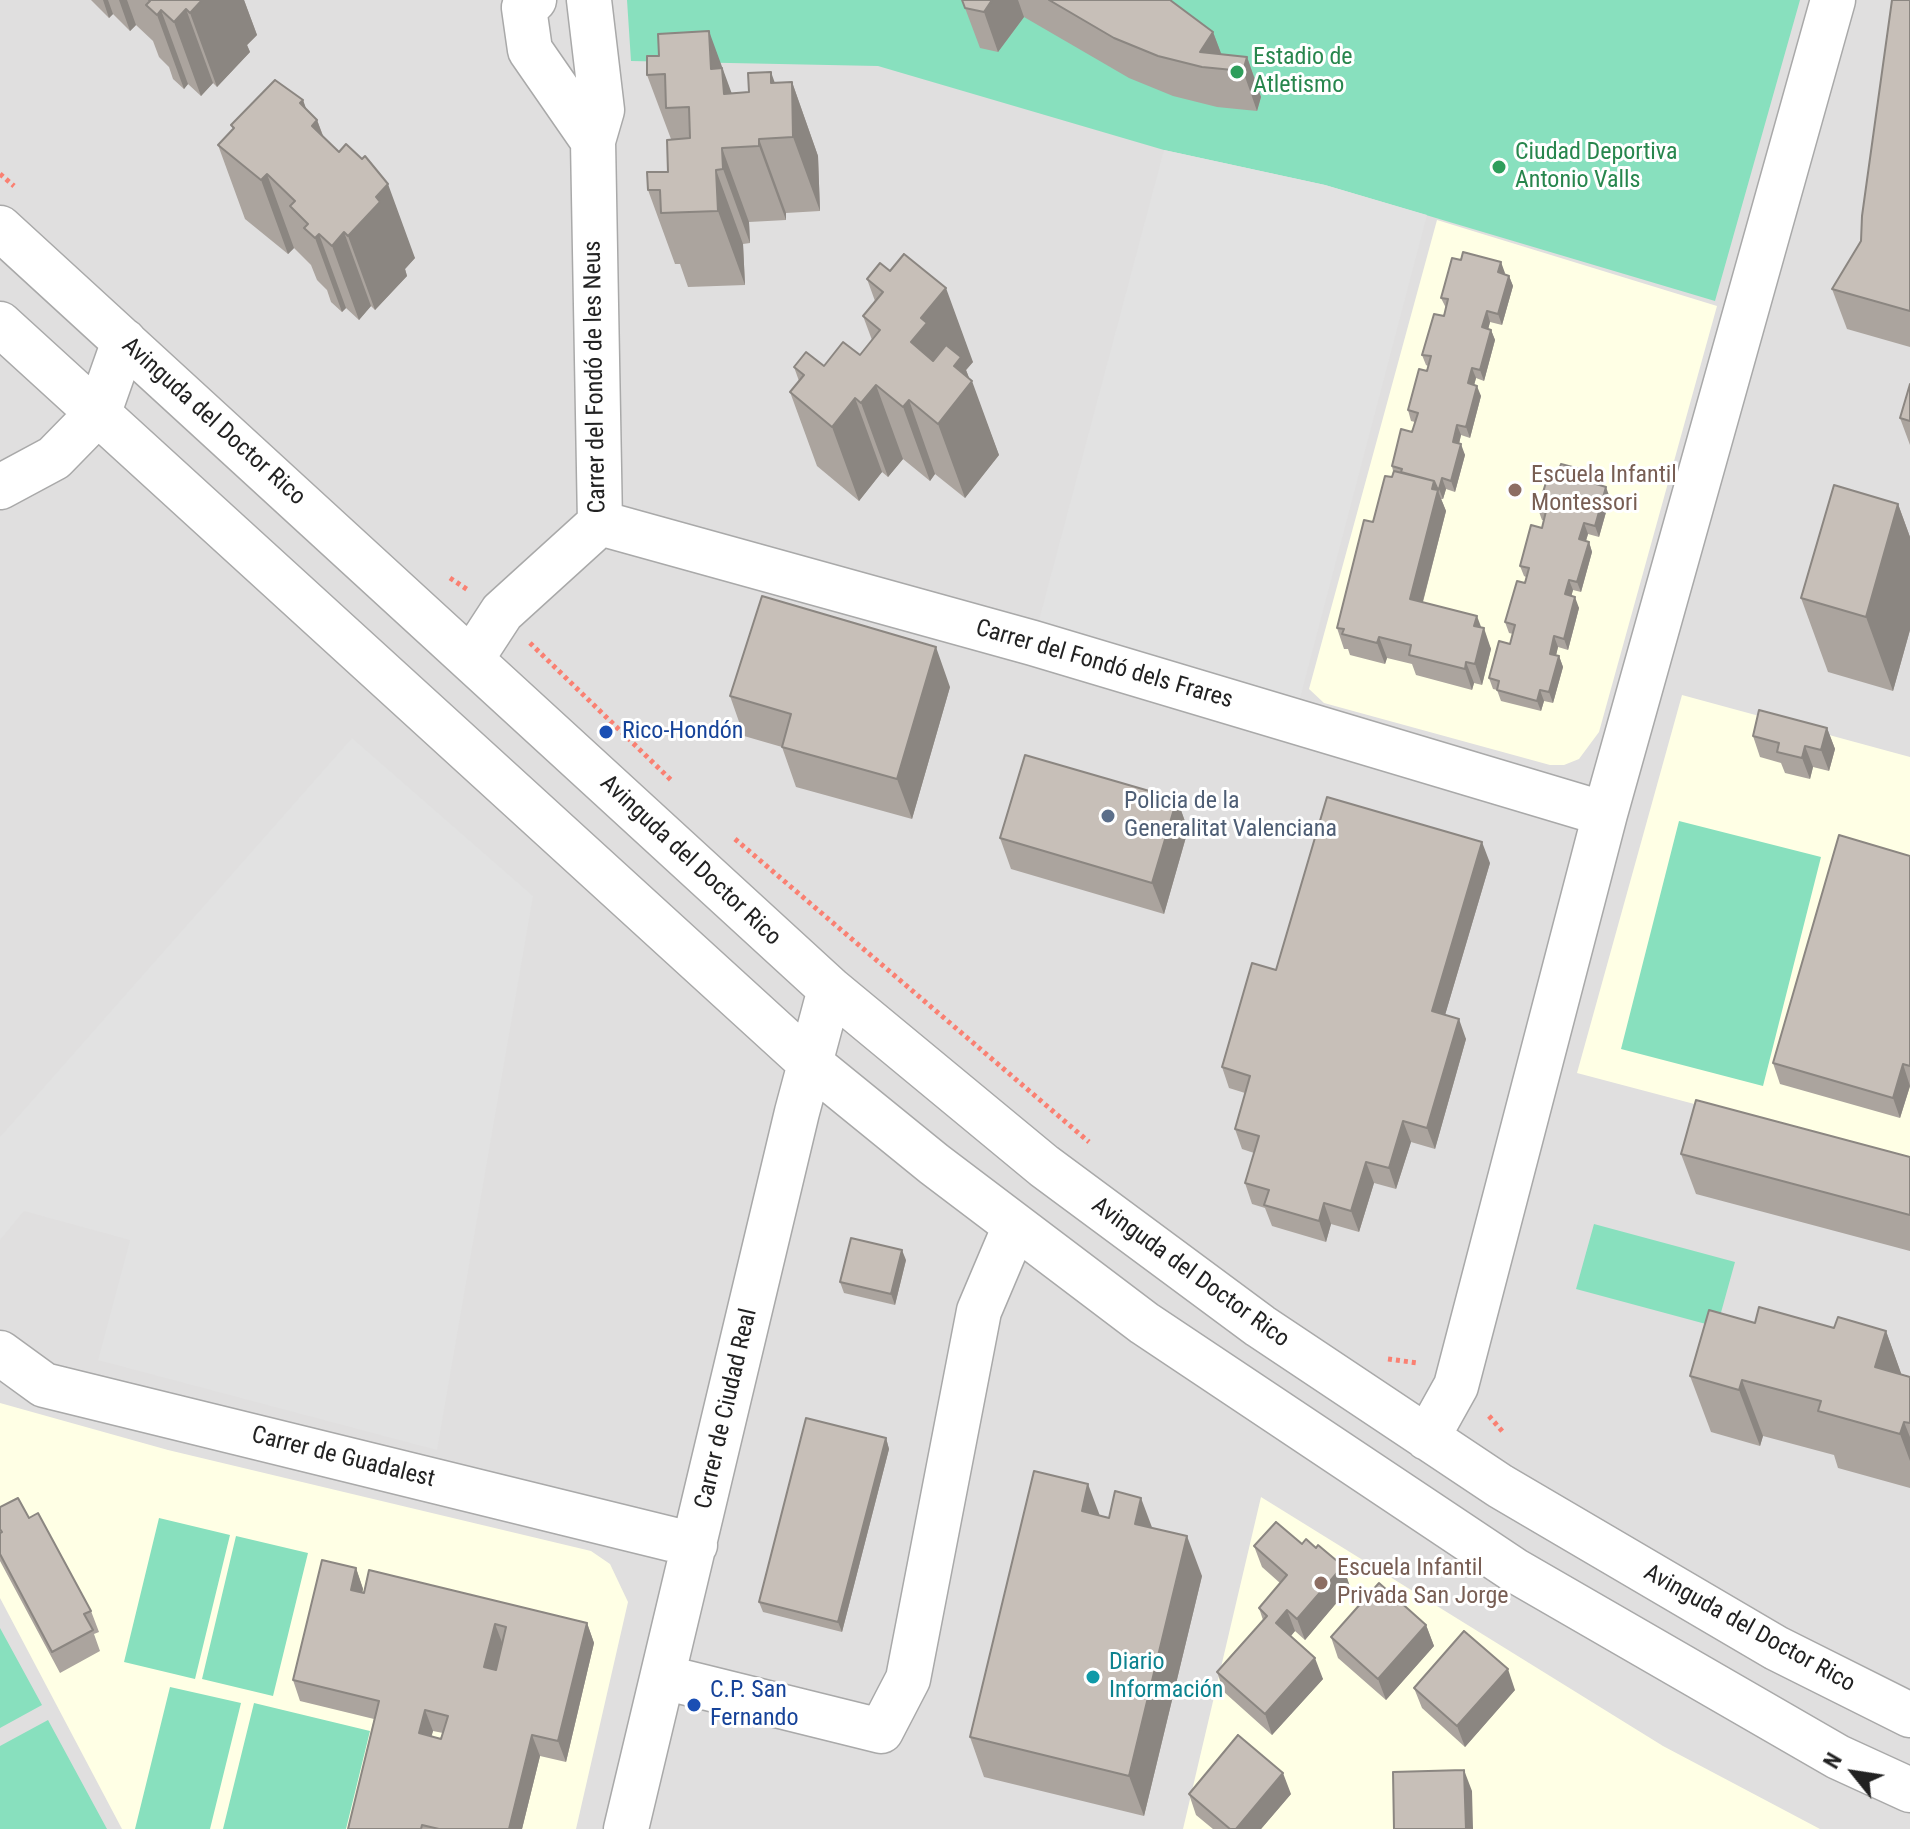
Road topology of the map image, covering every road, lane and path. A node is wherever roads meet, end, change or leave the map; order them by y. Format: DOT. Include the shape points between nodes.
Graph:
graph roads {
  1 [pos="589,0"];
  2 [pos="1833,0"];
  3 [pos="523,2"];
  4 [pos="593,141"];
  5 [pos="0,228"];
  6 [pos="0,324"];
  7 [pos="124,341"];
  8 [pos="99,412"];
  9 [pos="0,487"];
  10 [pos="600,523"];
  11 [pos="450,579"];
  12 [pos="502,612"];
  13 [pos="472,658"];
  14 [pos="684,793"];
  15 [pos="1605,814"];
  16 [pos="730,835"];
  17 [pos="830,989"];
  18 [pos="811,1064"];
  19 [pos="1095,1147"];
  20 [pos="1015,1226"];
  21 [pos="1177,1346"];
  22 [pos="0,1353"];
  23 [pos="1383,1359"];
  24 [pos="1456,1386"];
  25 [pos="1427,1438"];
  26 [pos="1511,1438"];
  27 [pos="695,1545"];
  28 [pos="663,1677"];
  29 [pos="1910,1715"];
  30 [pos="1910,1790"];
  31 [pos="626,1829"];
  1 -- 4 [label="street, Carrer del Fondó de les Neus" via="602,110"];
  2 -- 15 [label="street"];
  3 -- 4 [label="street" via="530,50"];
  4 -- 10 [label="street, Carrer del Fondó de les Neus"];
  5 -- 7 [label="street, Avinguda del Doctor Rico"];
  6 -- 8 [label="street, Avinguda del Doctor Rico"];
  7 -- 8 [label="street"];
  7 -- 13 [label="street, Avinguda del Doctor Rico"];
  8 -- 9 [label="street" via="54,458"];
  8 -- 18 [label="street, Avinguda del Doctor Rico"];
  10 -- 12 [label="street, Carrer del Fondó de les Neus"];
  10 -- 15 [label="street, Carrer del Fondó dels Frares" via="1033,643"];
  11 -- 12 [label="path"];
  12 -- 13 [label="street, Carrer del Fondó de les Neus"];
  12 -- 14 [label="path"];
  13 -- 17 [label="street, Avinguda del Doctor Rico"];
  15 -- 24 [label="street"];
  16 -- 19 [label="path"];
  17 -- 18 [label="street, Carrer de Ciudad Real"];
  17 -- 25 [label="street, Avinguda del Doctor Rico" via="1044,1166 1260,1326"];
  18 -- 20 [label="street, Avinguda del Doctor Rico"];
  18 -- 27 [label="street, Carrer de Ciudad Real"];
  20 -- 21 [label="street, Avinguda del Doctor Rico"];
  20 -- 28 [label="street" via="979,1311 908,1679 881,1731"];
  21 -- 25 [label="street, Avinguda del Doctor Rico" via="1236,1359 1366,1441 1389,1448"];
  21 -- 30 [label="street, Avinguda del Doctor Rico" via="1514,1570 1838,1757"];
  22 -- 27 [label="street, Carrer de Guadalest" via="44,1385"];
  23 -- 24 [label="path" via="1416,1362"];
  24 -- 25 [label="street"];
  24 -- 26 [label="path" via="1474,1395"];
  25 -- 29 [label="street, Avinguda del Doctor Rico" via="1776,1648"];
  27 -- 28 [label="street, Carrer de Ciudad Real"];
  28 -- 31 [label="street, Carrer de Ciudad Real"];
}
